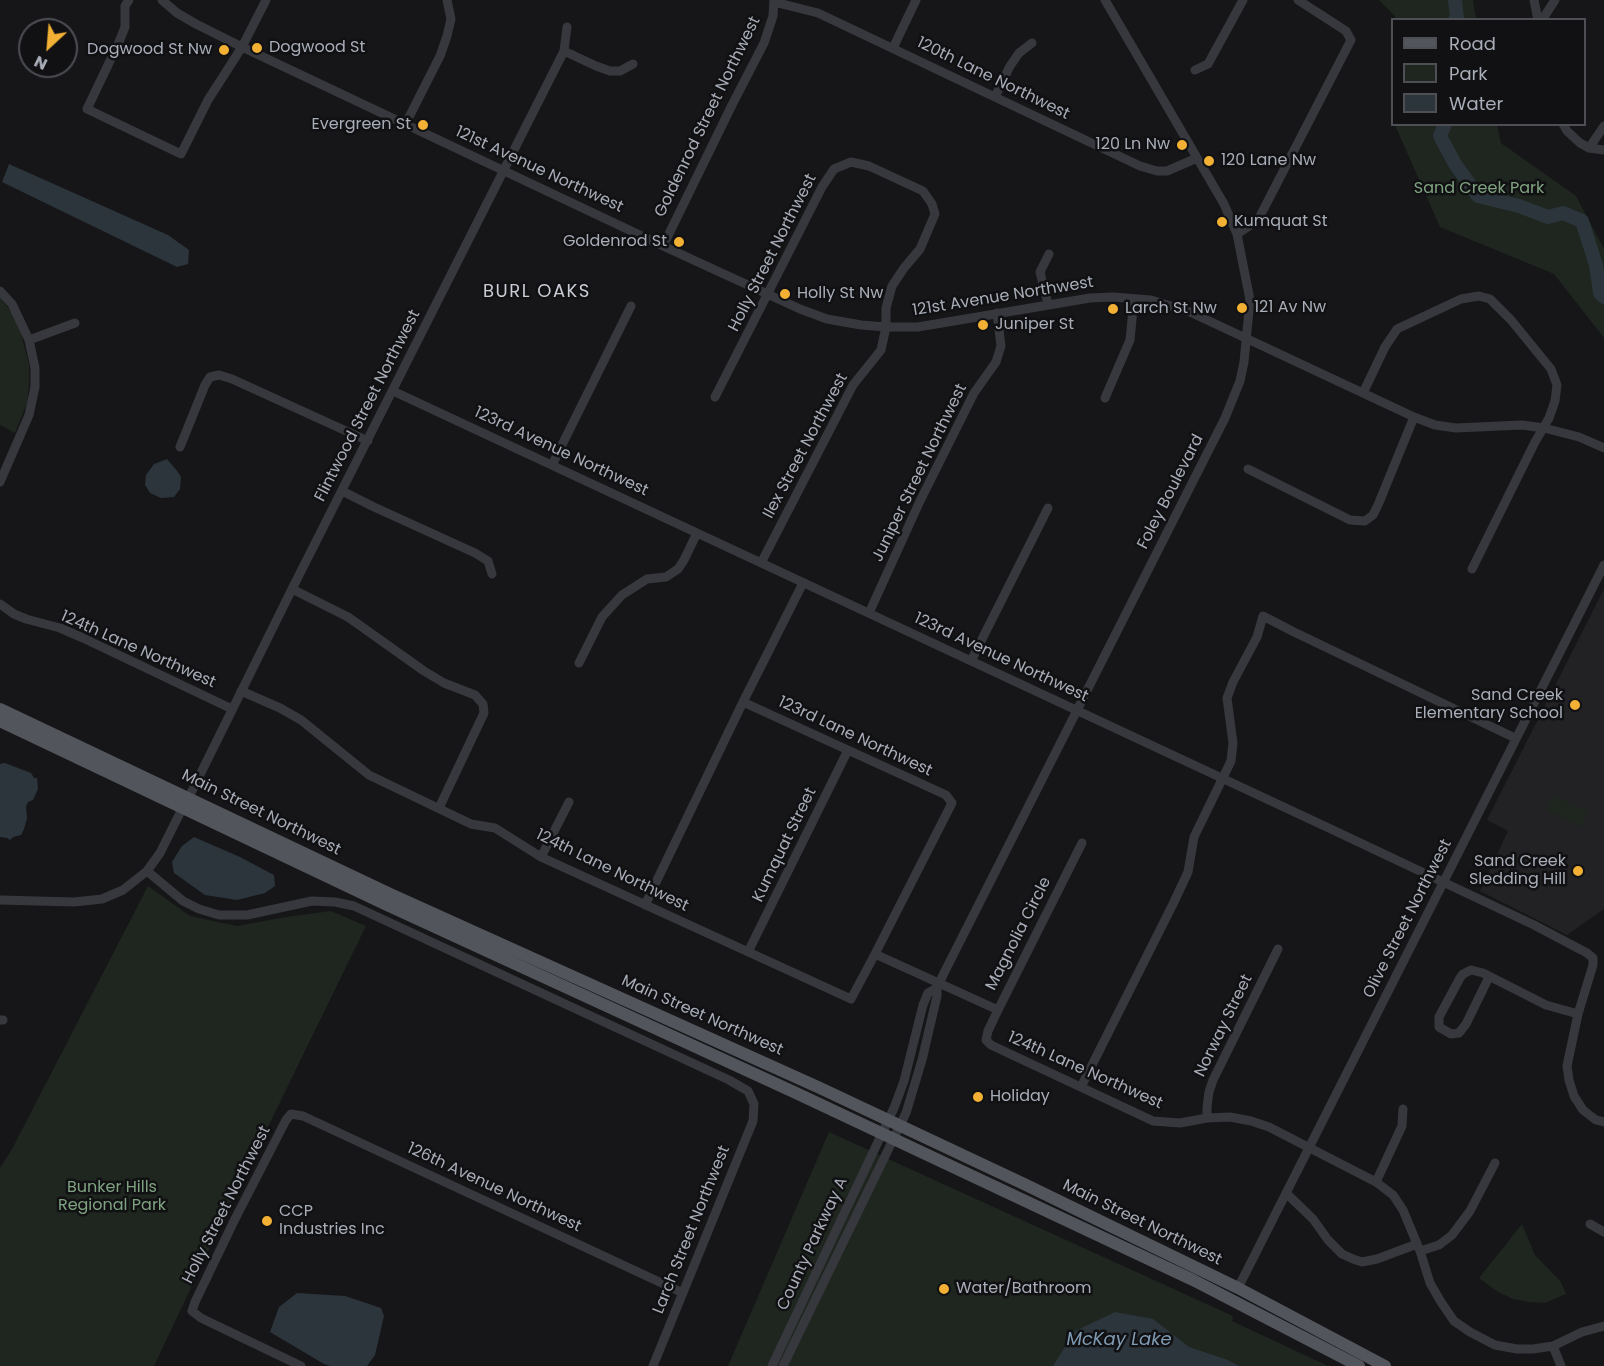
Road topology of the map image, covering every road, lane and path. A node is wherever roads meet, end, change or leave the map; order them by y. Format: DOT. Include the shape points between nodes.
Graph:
graph roads {
  1 [pos="129,0"];
  2 [pos="162,0"];
  3 [pos="266,0"];
  4 [pos="447,0"];
  5 [pos="916,0"];
  6 [pos="1105,0"];
  7 [pos="1243,0"];
  8 [pos="1298,0"];
  9 [pos="1534,0"];
  10 [pos="1555,0"];
  11 [pos="774,1"];
  12 [pos="1539,18"];
  13 [pos="1542,18"];
  14 [pos="567,27"];
  15 [pos="1032,43"];
  16 [pos="242,47"];
  17 [pos="893,48"];
  18 [pos="564,51"];
  19 [pos="633,64"];
  20 [pos="1195,70"];
  21 [pos="995,97"];
  22 [pos="406,123"];
  23 [pos="1564,126"];
  24 [pos="1604,126"];
  25 [pos="1589,148"];
  26 [pos="1604,150"];
  27 [pos="1197,158"];
  28 [pos="504,170"];
  29 [pos="935,214"];
  30 [pos="1237,234"];
  31 [pos="663,246"];
  32 [pos="1049,254"];
  33 [pos="0,291"];
  34 [pos="768,295"];
  35 [pos="1134,299"];
  36 [pos="1048,304"];
  37 [pos="631,306"];
  38 [pos="997,313"];
  39 [pos="75,323"];
  40 [pos="886,327"];
  41 [pos="1246,338"];
  42 [pos="29,340"];
  43 [pos="393,391"];
  44 [pos="1363,393"];
  45 [pos="715,397"];
  46 [pos="1105,398"];
  47 [pos="1414,417"];
  48 [pos="1544,428"];
  49 [pos="368,441"];
  50 [pos="180,447"];
  51 [pos="1604,448"];
  52 [pos="552,465"];
  53 [pos="1248,469"];
  54 [pos="0,482"];
  55 [pos="342,490"];
  56 [pos="1048,508"];
  57 [pos="697,533"];
  58 [pos="761,563"];
  59 [pos="1604,565"];
  60 [pos="1472,569"];
  61 [pos="492,574"];
  62 [pos="803,583"];
  63 [pos="292,589"];
  64 [pos="0,604"];
  65 [pos="868,613"];
  66 [pos="971,661"];
  67 [pos="579,663"];
  68 [pos="241,691"];
  69 [pos="743,702"];
  70 [pos="0,709"];
  71 [pos="232,709"];
  72 [pos="1077,711"];
  73 [pos="0,721"];
  74 [pos="1515,738"];
  75 [pos="848,750"];
  76 [pos="1223,779"];
  77 [pos="186,802"];
  78 [pos="569,802"];
  79 [pos="439,808"];
  80 [pos="1082,843"];
  81 [pos="541,857"];
  82 [pos="147,871"];
  83 [pos="1444,882"];
  84 [pos="0,900"];
  85 [pos="645,905"];
  86 [pos="1278,949"];
  87 [pos="748,952"];
  88 [pos="875,954"];
  89 [pos="1489,977"];
  90 [pos="938,985"];
  91 [pos="998,1011"];
  92 [pos="1578,1014"];
  93 [pos="986,1040"];
  94 [pos="1081,1087"];
  95 [pos="1403,1109"];
  96 [pos="1132,1110"];
  97 [pos="291,1114"];
  98 [pos="1207,1118"];
  99 [pos="887,1120"];
  100 [pos="1127,1120"];
  101 [pos="1604,1122"];
  102 [pos="899,1126"];
  103 [pos="886,1136"];
  104 [pos="1310,1147"];
  105 [pos="1494,1162"];
  106 [pos="1377,1182"];
  107 [pos="1286,1192"];
  108 [pos="1590,1224"];
  109 [pos="1604,1232"];
  110 [pos="1418,1248"];
  111 [pos="1238,1288"];
  112 [pos="683,1293"];
  113 [pos="1604,1326"];
  114 [pos="1553,1346"];
  115 [pos="301,1366"];
  116 [pos="653,1366"];
  117 [pos="772,1366"];
  118 [pos="783,1366"];
  119 [pos="1359,1366"];
  120 [pos="1385,1366"];
  121 [pos="1561,1366"];
  1 -- 16 [label="street" via="125,6 125,27 87,109 181,154 208,100"];
  2 -- 16 [label="street, 121st Avenue Northwest" via="177,13"];
  3 -- 16 [label="street"];
  4 -- 22 [label="street" via="451,19 447,36"];
  5 -- 17 [label="street"];
  6 -- 27 [label="street, Foley Boulevard"];
  7 -- 20 [label="street" via="1208,64"];
  8 -- 30 [label="street" via="1346,31 1351,40 1258,220"];
  9 -- 12 [label="street"];
  10 -- 13 [label="street"];
  11 -- 17 [label="street, 120th Lane Northwest" via="818,13"];
  11 -- 31 [label="street, Goldenrod Street Northwest" via="764,43"];
  14 -- 18 [label="street, Flintwood Street Northwest"];
  15 -- 21 [label="street" via="1019,53"];
  16 -- 22 [label="street, 121st Avenue Northwest"];
  17 -- 21 [label="street, 120th Lane Northwest"];
  18 -- 19 [label="street" via="610,71"];
  18 -- 28 [label="street, Flintwood Street Northwest"];
  21 -- 27 [label="street, 120th Lane Northwest" via="1148,169 1167,171"];
  22 -- 28 [label="street, 121st Avenue Northwest"];
  23 -- 25 [label="street" via="1574,139"];
  24 -- 25 [label="street"];
  25 -- 26 [label="street"];
  27 -- 30 [label="street, Foley Boulevard"];
  28 -- 31 [label="street, 121st Avenue Northwest"];
  28 -- 43 [label="street, Flintwood Street Northwest"];
  29 -- 34 [label="street, Holly Street Northwest" via="923,191 869,166 842,164 834,168 822,187"];
  29 -- 40 [label="street, Ilex Street Northwest" via="920,249 892,286"];
  30 -- 41 [label="street, Foley Boulevard" via="1250,300"];
  31 -- 34 [label="street, 121st Avenue Northwest"];
  32 -- 36 [label="street" via="1040,272"];
  33 -- 42 [label="street" via="12,304"];
  34 -- 40 [label="street, 121st Avenue Northwest" via="827,319"];
  34 -- 45 [label="street, Holly Street Northwest"];
  35 -- 36 [label="street, 121st Avenue Northwest" via="1101,297"];
  35 -- 41 [label="street, 121st Avenue Northwest" via="1190,312"];
  35 -- 46 [label="street" via="1130,340"];
  36 -- 38 [label="street, 121st Avenue Northwest"];
  37 -- 52 [label="street"];
  38 -- 40 [label="street, 121st Avenue Northwest" via="918,327"];
  38 -- 65 [label="street, Juniper Street Northwest" via="1001,346 996,362 974,393"];
  39 -- 42 [label="street"];
  40 -- 58 [label="street, Ilex Street Northwest" via="881,350 853,385"];
  41 -- 44 [label="street, 121st Avenue Northwest"];
  41 -- 72 [label="street, Foley Boulevard" via="1240,381 1225,418"];
  42 -- 54 [label="street" via="35,387 32,402"];
  43 -- 49 [label="street, Flintwood Street Northwest"];
  43 -- 52 [label="street, 123rd Avenue Northwest"];
  44 -- 47 [label="street, 121st Avenue Northwest"];
  44 -- 48 [label="street" via="1397,329 1461,299 1479,296 1490,299 1511,320 1551,369 1557,385"];
  47 -- 48 [label="street, 121st Avenue Northwest" via="1456,428"];
  47 -- 53 [label="street" via="1378,505 1367,519 1350,520"];
  48 -- 51 [label="street, 121st Avenue Northwest"];
  48 -- 60 [label="street"];
  49 -- 50 [label="street" via="219,375 210,377 205,385"];
  49 -- 55 [label="street, Flintwood Street Northwest"];
  52 -- 57 [label="street, 123rd Avenue Northwest"];
  55 -- 61 [label="street" via="475,553 488,561"];
  55 -- 63 [label="street, Flintwood Street Northwest"];
  56 -- 66 [label="street"];
  57 -- 58 [label="street, 123rd Avenue Northwest"];
  57 -- 67 [label="street" via="678,569 666,577 647,579 622,595 602,617"];
  58 -- 62 [label="street, 123rd Avenue Northwest"];
  59 -- 74 [label="street, Olive Street Northwest"];
  62 -- 65 [label="street, 123rd Avenue Northwest"];
  62 -- 69 [label="street"];
  63 -- 68 [label="street, Flintwood Street Northwest"];
  63 -- 79 [label="street" via="348,617 424,671 475,695 483,704 484,713"];
  64 -- 71 [label="street, 124th Lane Northwest" via="20,617 60,628"];
  65 -- 66 [label="street, 123rd Avenue Northwest"];
  66 -- 72 [label="street, 123rd Avenue Northwest"];
  68 -- 71 [label="street, Flintwood Street Northwest"];
  68 -- 79 [label="street, 124th Lane Northwest" via="300,720 369,776"];
  69 -- 75 [label="street, 123rd Lane Northwest"];
  69 -- 85 [label="street"];
  70 -- 77 [label="main road, Main Street Northwest"];
  71 -- 77 [label="street, Flintwood Street Northwest"];
  72 -- 76 [label="street, 123rd Avenue Northwest"];
  72 -- 90 [label="street, Foley Boulevard"];
  73 -- 77 [label="main road, Main Street Northwest"];
  74 -- 76 [label="street" via="1263,616 1227,698 1233,743"];
  74 -- 83 [label="street, Olive Street Northwest"];
  75 -- 87 [label="street, Kumquat Street"];
  75 -- 88 [label="street, 123rd Lane Northwest" via="946,795 952,803"];
  76 -- 83 [label="street, 123rd Avenue Northwest"];
  76 -- 94 [label="street" via="1194,837 1188,872 1178,894"];
  77 -- 82 [label="street, Flintwood Street Northwest"];
  77 -- 99 [label="main road, Main Street Northwest"];
  77 -- 103 [label="main road, Main Street Northwest" via="415,918"];
  78 -- 81 [label="street"];
  79 -- 81 [label="street, 124th Lane Northwest" via="471,824 495,828"];
  80 -- 91 [label="street, Magnolia Circle"];
  81 -- 85 [label="street, 124th Lane Northwest"];
  82 -- 84 [label="street, Flintwood Street Northwest" via="123,890 102,899"];
  82 -- 112 [label="street, Larch Street Northwest" via="183,902 219,915 247,915 312,901 354,906 748,1091 753,1121"];
  83 -- 92 [label="street, 123rd Avenue Northwest" via="1593,958"];
  83 -- 104 [label="street, Olive Street Northwest"];
  85 -- 87 [label="street, 124th Lane Northwest"];
  86 -- 98 [label="street, Norway Street" via="1213,1080"];
  87 -- 88 [label="street, 124th Lane Northwest" via="850,999"];
  88 -- 90 [label="street, 124th Lane Northwest"];
  89 -- 89 [label="street" via="1459,1033 1451,1034 1439,1027 1439,1017 1463,974 1471,970"];
  89 -- 92 [label="street" via="1546,1005"];
  90 -- 91 [label="street, 124th Lane Northwest"];
  90 -- 99 [label="street, Foley Boulevard" via="928,993 923,1005 904,1081"];
  90 -- 102 [label="street, Foley Boulevard" via="922,1060"];
  91 -- 93 [label="street, Magnolia Circle"];
  92 -- 101 [label="street" via="1567,1066 1569,1080 1583,1110"];
  93 -- 94 [label="street, 124th Lane Northwest"];
  94 -- 96 [label="street, 124th Lane Northwest"];
  95 -- 106 [label="street" via="1402,1126"];
  96 -- 98 [label="street, 124th Lane Northwest" via="1163,1123"];
  96 -- 100 [label="street"];
  97 -- 112 [label="street, 126th Avenue Northwest" via="303,1116"];
  97 -- 115 [label="street, Holly Street Northwest" via="192,1311"];
  98 -- 104 [label="street, 124th Lane Northwest" via="1251,1120"];
  99 -- 102 [label="main road, Main Street Northwest"];
  99 -- 103 [label="street, Foley Boulevard"];
  102 -- 103 [label="street, Foley Boulevard"];
  102 -- 111 [label="main road, Main Street Northwest"];
  103 -- 117 [label="street, County Parkway A"];
  103 -- 118 [label="street, County Parkway A"];
  103 -- 119 [label="main road, Main Street Northwest" via="1192,1280"];
  104 -- 106 [label="street, 124th Lane Northwest"];
  104 -- 107 [label="street, Olive Street Northwest"];
  105 -- 110 [label="street" via="1470,1211 1452,1235 1439,1245"];
  106 -- 110 [label="street, 124th Lane Northwest" via="1403,1210"];
  107 -- 110 [label="street" via="1342,1254 1353,1259 1362,1262"];
  107 -- 111 [label="street, Olive Street Northwest"];
  108 -- 109 [label="street"];
  110 -- 114 [label="street, 124th Lane Northwest" via="1430,1283 1454,1322 1495,1345 1517,1349"];
  111 -- 120 [label="main road, Main Street Northwest"];
  112 -- 116 [label="street, Larch Street Northwest"];
  113 -- 114 [label="street, 124th Lane Northwest"];
  114 -- 121 [label="street"];
}
